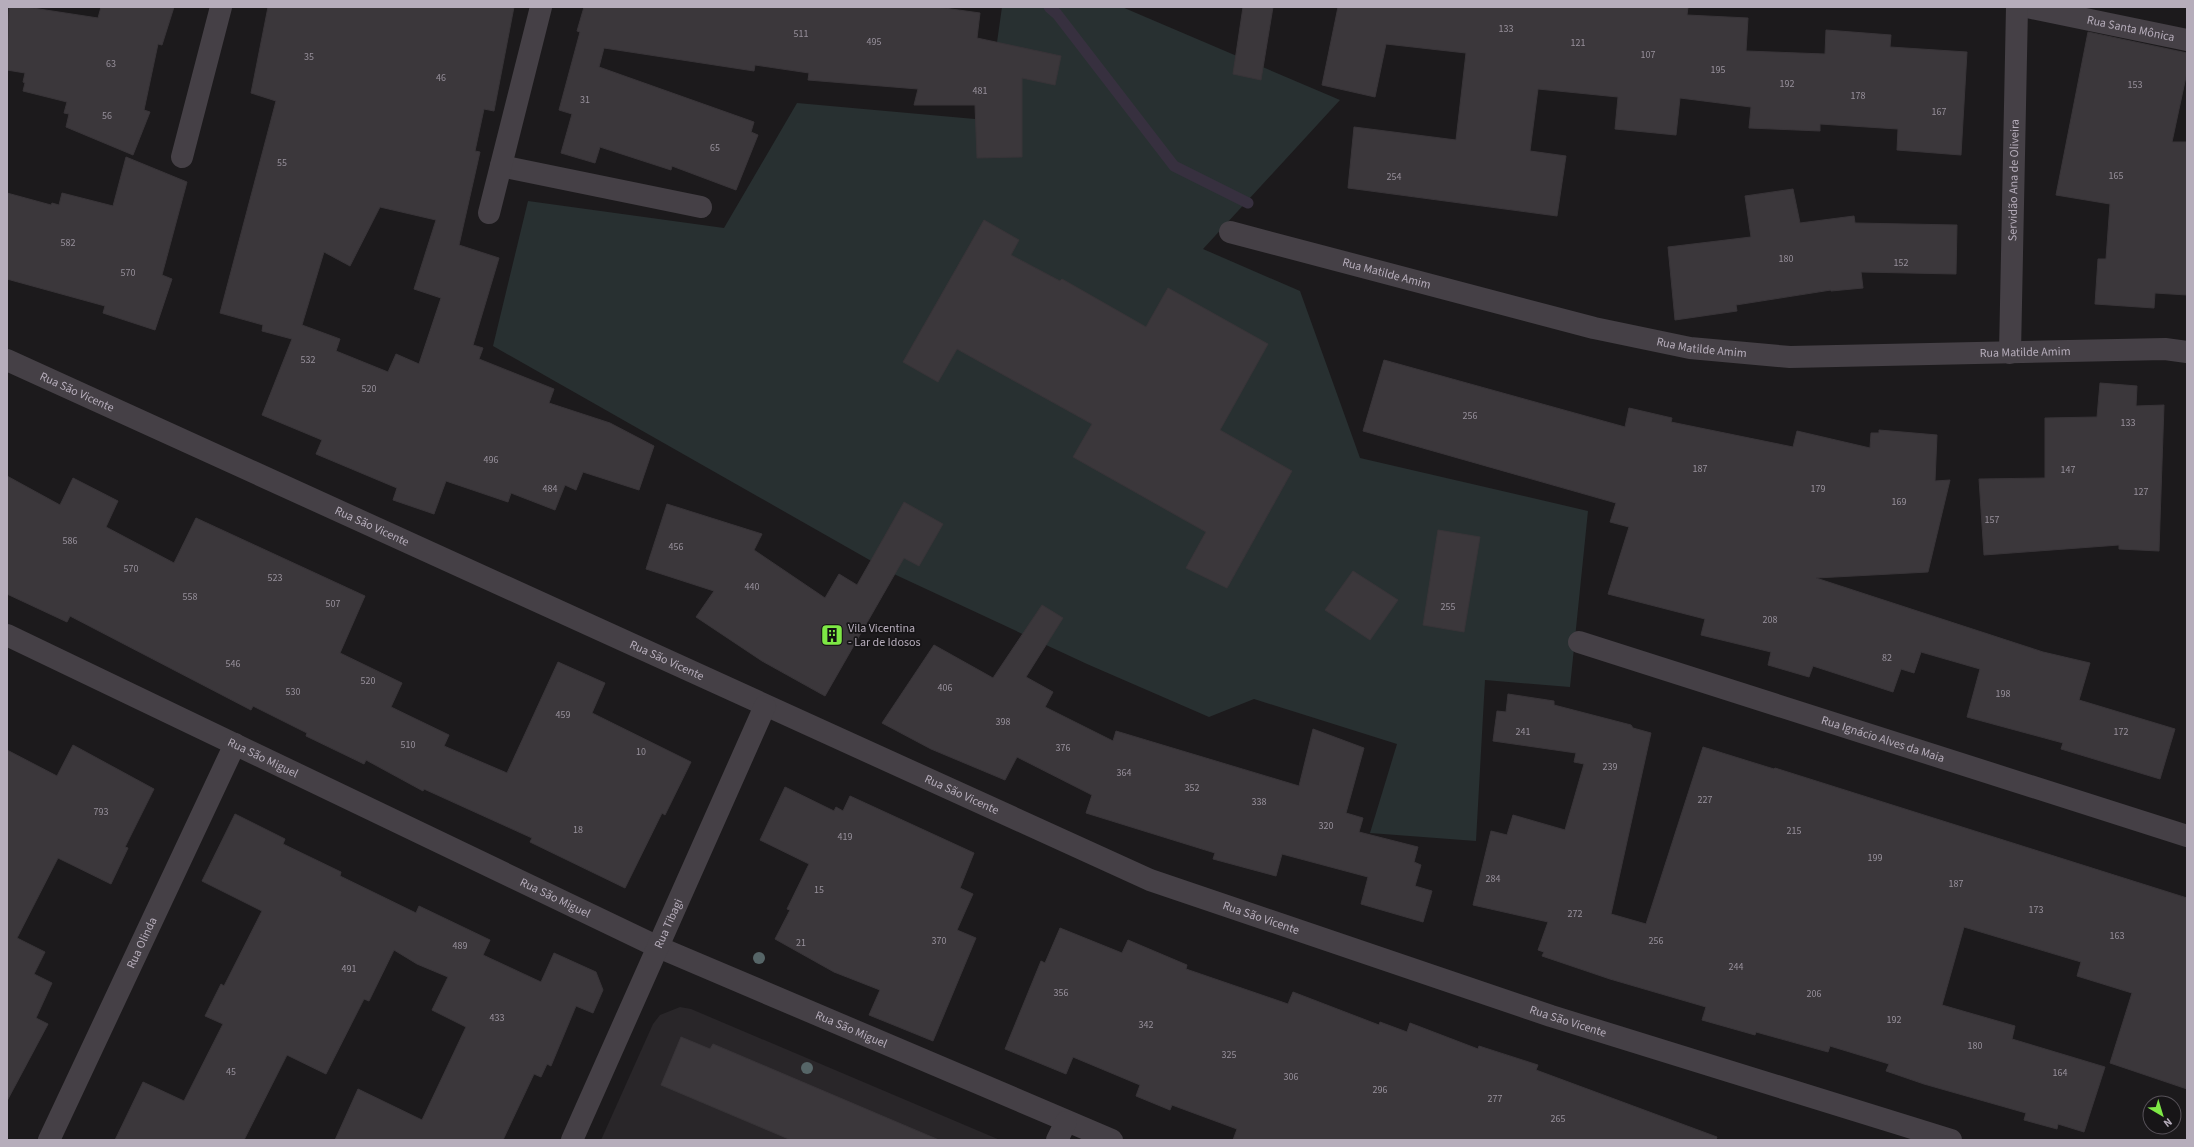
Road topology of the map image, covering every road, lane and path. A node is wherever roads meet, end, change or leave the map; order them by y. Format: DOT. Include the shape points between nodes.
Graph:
graph roads {
  1 [pos="221,7"];
  2 [pos="541,7"];
  3 [pos="2017,7"];
  4 [pos="2027,7"];
  5 [pos="2187,40"];
  6 [pos="182,157"];
  7 [pos="501,166"];
  8 [pos="701,207"];
  9 [pos="489,213"];
  10 [pos="1230,232"];
  11 [pos="2187,352"];
  12 [pos="2010,353"];
  13 [pos="7,360"];
  14 [pos="7,635"];
  15 [pos="1579,642"];
  16 [pos="764,706"];
  17 [pos="235,744"];
  18 [pos="2187,836"];
  19 [pos="658,947"];
  20 [pos="1061,1131"];
  21 [pos="49,1140"];
  22 [pos="572,1140"];
  23 [pos="1112,1140"];
  24 [pos="1951,1140"];
  1 -- 6 [label="street"];
  2 -- 7 [label="street"];
  3 -- 12 [label="street, Servidão Ana de Oliveira"];
  4 -- 5 [label="street, Rua Santa Mônica"];
  7 -- 8 [label="street"];
  7 -- 9 [label="street"];
  10 -- 12 [label="street, Rua Matilde Amim" via="1594,328 1690,348 1790,357"];
  11 -- 12 [label="street, Rua Matilde Amim" via="2165,349"];
  13 -- 16 [label="street, Rua São Vicente"];
  14 -- 17 [label="street, Rua São Miguel"];
  15 -- 18 [label="street, Rua Ignácio Alves da Maia"];
  16 -- 19 [label="street, Rua Tibagi"];
  16 -- 24 [label="street, Rua São Vicente" via="1150,880 1551,1016"];
  17 -- 19 [label="street, Rua São Miguel"];
  17 -- 21 [label="street, Rua Olinda"];
  19 -- 20 [label="street, Rua São Miguel"];
  19 -- 22 [label="street, Rua Tibagi"];
  20 -- 23 [label="street, Rua São Miguel"];
}
